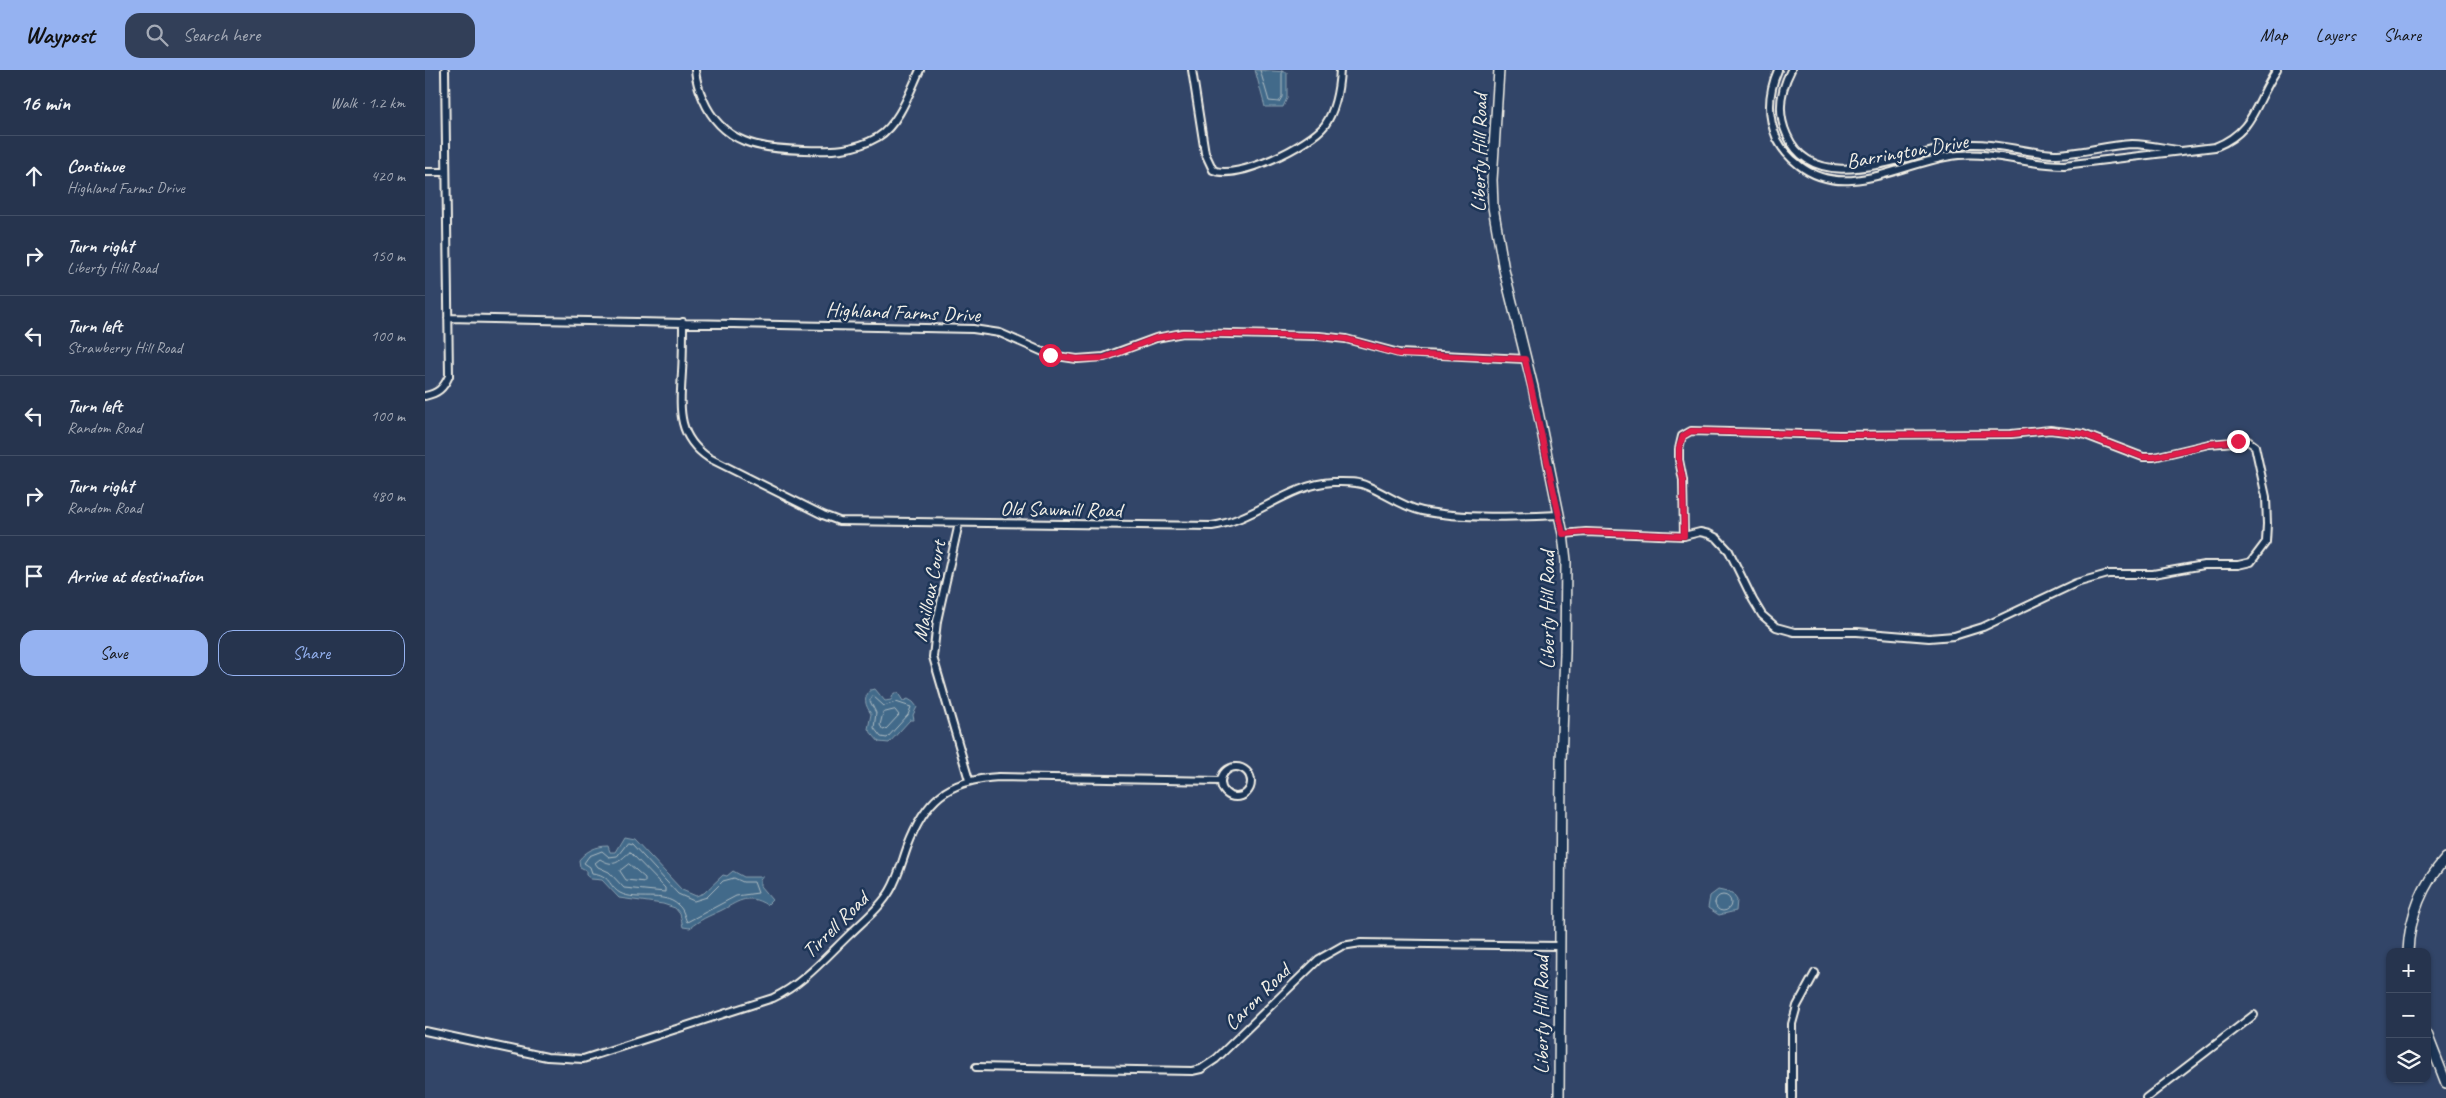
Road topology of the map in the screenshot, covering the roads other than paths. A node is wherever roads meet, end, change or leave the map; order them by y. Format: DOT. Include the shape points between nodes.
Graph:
graph roads {
  1 [pos="445,70"];
  2 [pos="695,70"];
  3 [pos="920,70"];
  4 [pos="1192,70"];
  5 [pos="1340,70"];
  6 [pos="1499,70"];
  7 [pos="1779,70"];
  8 [pos="1791,70"];
  9 [pos="2277,70"];
  10 [pos="1792,145"];
  11 [pos="1938,148"];
  12 [pos="2189,151"];
  13 [pos="2075,153"];
  14 [pos="1788,155"];
  15 [pos="1941,158"];
  16 [pos="2077,163"];
  17 [pos="425,172"];
  18 [pos="446,172"];
  19 [pos="448,318"];
  20 [pos="683,322"];
  21 [pos="1525,359"];
  22 [pos="425,396"];
  23 [pos="1559,516"];
  24 [pos="959,523"];
  25 [pos="1563,534"];
  26 [pos="1684,536"];
  27 [pos="969,780"];
  28 [pos="1220,781"];
  29 [pos="2446,858"];
  30 [pos="1559,946"];
  31 [pos="2408,948"];
  32 [pos="1815,973"];
  33 [pos="2254,1015"];
  34 [pos="425,1031"];
  35 [pos="2429,1038"];
  36 [pos="976,1067"];
  37 [pos="2446,1083"];
  38 [pos="1559,1098"];
  39 [pos="1792,1098"];
  40 [pos="2146,1098"];
  1 -- 18 [label="street"];
  2 -- 3 [label="street" via="707,108 731,135 773,150 836,151 854,148 879,136 892,123"];
  4 -- 5 [label="street" via="1205,153 1213,170 1221,174 1256,166 1312,138 1334,109"];
  6 -- 21 [label="street, Liberty Hill Road" via="1493,207"];
  7 -- 14 [label="street, Barrington Drive" via="1772,88 1770,109 1774,131"];
  8 -- 10 [label="street" via="1782,91 1781,109"];
  9 -- 12 [label="street, Barrington Drive" via="2245,128 2222,144"];
  10 -- 11 [label="street, Barrington Drive" via="1822,166 1844,170"];
  10 -- 14 [label="street"];
  11 -- 13 [label="street, Barrington Drive" via="1974,144 2050,154"];
  11 -- 15 [label="street"];
  12 -- 13 [label="street, Barrington Drive" via="2132,144"];
  12 -- 16 [label="street, Barrington Drive"];
  13 -- 16 [label="street"];
  14 -- 15 [label="street, Barrington Drive" via="1817,176 1841,181 1879,175"];
  15 -- 16 [label="street, Barrington Drive" via="1973,154 2054,165"];
  17 -- 18 [label="street"];
  18 -- 19 [label="street"];
  19 -- 20 [label="street, Highland Farms Drive"];
  19 -- 22 [label="street" via="449,376 444,388"];
  20 -- 21 [label="street, Highland Farms Drive" via="973,329 1000,333 1050,355 1077,359 1104,358 1156,338 1183,333 1319,336 1346,339 1399,354"];
  20 -- 24 [label="street, Old Sawmill Road" via="681,414 685,432 702,453 839,521"];
  21 -- 23 [label="street, Liberty Hill Road"];
  23 -- 24 [label="street, Old Sawmill Road" via="1508,517 1420,511 1367,486 1331,482 1305,488 1256,513 1212,526"];
  23 -- 25 [label="street, Liberty Hill Road"];
  24 -- 27 [label="street, Mailloux Court" via="937,621 933,657"];
  25 -- 26 [label="street"];
  25 -- 30 [label="street, Liberty Hill Road" via="1567,598"];
  26 -- 26 [label="street" via="1679,448 1683,436 1691,431 1839,435 2011,434 2050,430 2083,434 2143,457 2209,444 2248,441 2255,446 2266,497 2266,542 2251,562 2204,565 2153,574 2109,574 2076,583 1983,626 1954,636 1929,638 1857,632 1803,633 1776,627 1762,615 1724,544 1700,532"];
  27 -- 28 [label="street, Tirrell Road" via="999,777"];
  27 -- 34 [label="street, Tirrell Road" via="943,794 924,813 892,888 881,903 803,979 773,998 583,1059 547,1057"];
  28 -- 28 [label="street" via="1228,768 1238,767 1247,771 1251,785 1246,793 1232,797 1223,791"];
  29 -- 31 [label="street" via="2435,870 2419,903 2411,926"];
  30 -- 36 [label="street, Caron Road" via="1361,943 1342,946 1319,959 1216,1059 1192,1071"];
  30 -- 38 [label="street, Liberty Hill Road"];
  32 -- 39 [label="street" via="1797,1006 1792,1024"];
  33 -- 40 [label="street"];
  35 -- 37 [label="street"];
}
